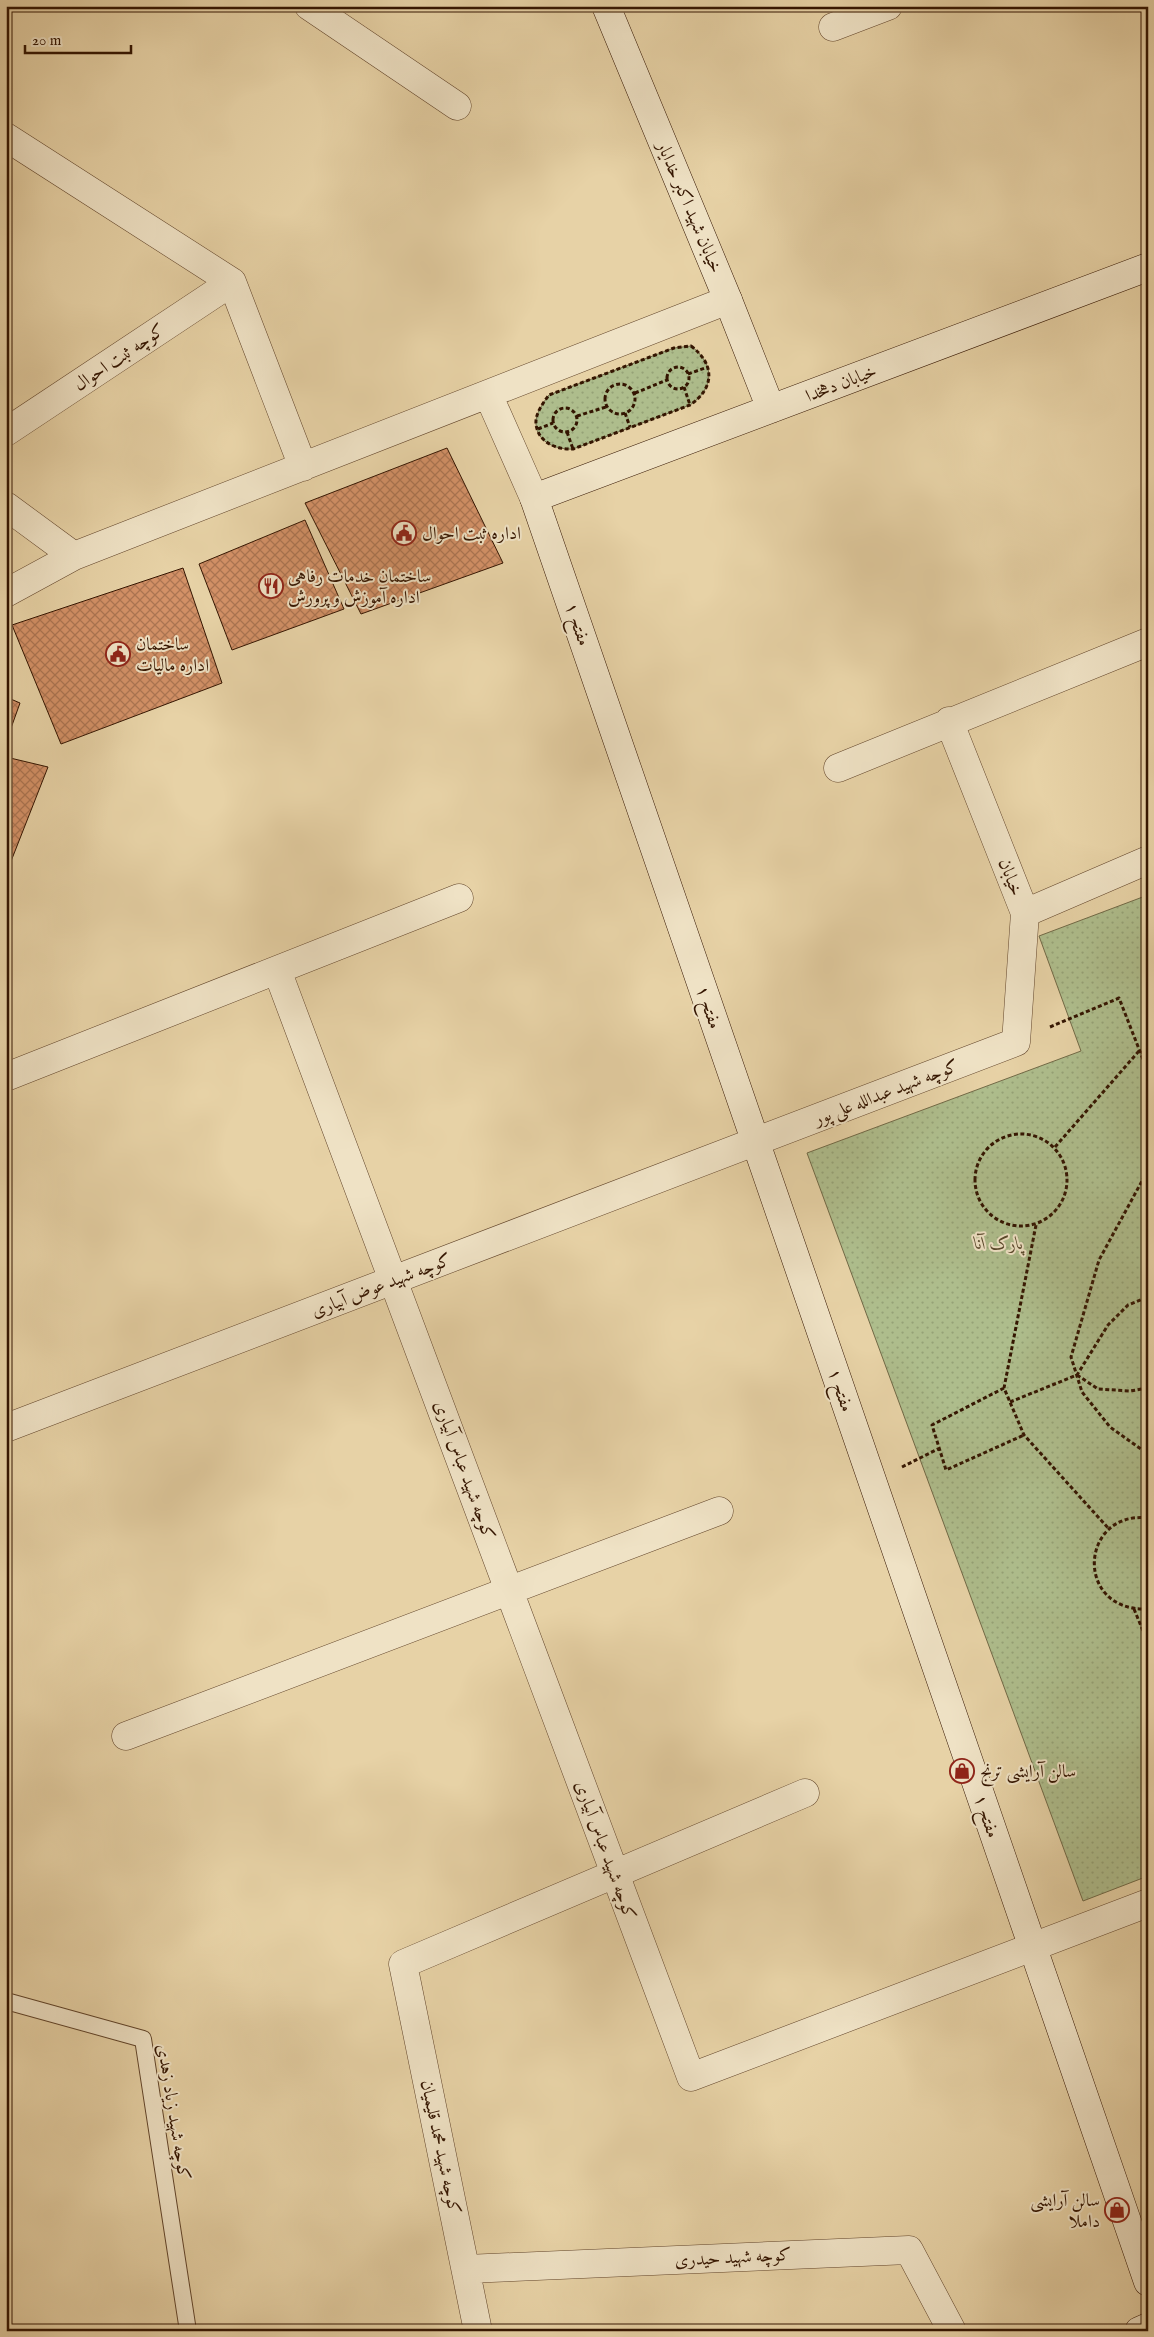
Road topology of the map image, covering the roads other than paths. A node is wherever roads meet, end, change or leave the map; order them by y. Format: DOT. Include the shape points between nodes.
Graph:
graph roads {
  1 [pos="309,6"];
  2 [pos="606,6"];
  3 [pos="888,6"];
  4 [pos="833,27"];
  5 [pos="457,106"];
  6 [pos="6,137"];
  7 [pos="1148,267"];
  8 [pos="232,282"];
  9 [pos="728,300"];
  10 [pos="488,394"];
  11 [pos="771,410"];
  12 [pos="6,432"];
  13 [pos="302,466"];
  14 [pos="534,498"];
  15 [pos="6,506"];
  16 [pos="74,556"];
  17 [pos="6,593"];
  18 [pos="1148,642"];
  19 [pos="949,721"];
  20 [pos="838,768"];
  21 [pos="1148,860"];
  22 [pos="459,898"];
  23 [pos="1025,913"];
  24 [pos="276,970"];
  25 [pos="1016,1042"];
  26 [pos="6,1077"];
  27 [pos="756,1142"];
  28 [pos="394,1280"];
  29 [pos="6,1428"];
  30 [pos="719,1511"];
  31 [pos="510,1590"];
  32 [pos="126,1736"];
  33 [pos="805,1793"];
  34 [pos="615,1874"];
  35 [pos="1148,1903"];
  36 [pos="1032,1947"];
  37 [pos="6,2001"];
  38 [pos="466,2269"];
  39 [pos="1148,2282"];
  40 [pos="1148,2327"];
  41 [pos="188,2331"];
  42 [pos="478,2331"];
  43 [pos="952,2331"];
  44 [pos="1138,2331"];
  1 -- 5 [label="street"];
  2 -- 9 [label="street, خیابان شهید اکبر خدایار"];
  3 -- 4 [label="street"];
  6 -- 8 [label="street"];
  7 -- 11 [label="street, خیابان دهخدا"];
  8 -- 12 [label="street, کوچه ثبت احوال"];
  8 -- 13 [label="street"];
  9 -- 10 [label="street"];
  9 -- 11 [label="street, خیابان شهید اکبر خدایار"];
  10 -- 13 [label="street"];
  10 -- 14 [label="street, مفتح ۱"];
  11 -- 14 [label="street, خیابان دهخدا"];
  13 -- 16 [label="street"];
  14 -- 27 [label="street, مفتح ۱"];
  15 -- 16 [label="street"];
  16 -- 17 [label="street"];
  18 -- 19 [label="street"];
  19 -- 20 [label="street"];
  19 -- 23 [label="street, خیابان"];
  21 -- 23 [label="street"];
  22 -- 24 [label="street"];
  23 -- 25 [label="street, خیابان"];
  24 -- 26 [label="street"];
  24 -- 28 [label="street, کوچه شهید عباس آبیاری"];
  25 -- 27 [label="street, کوچه شهید عبدالله علی پور"];
  27 -- 28 [label="street, کوچه شهید عوض آبیاری"];
  27 -- 36 [label="street, مفتح ۱"];
  28 -- 29 [label="street, کوچه شهید عوض آبیاری"];
  28 -- 31 [label="street, کوچه شهید عباس آبیاری"];
  30 -- 31 [label="street"];
  31 -- 32 [label="street"];
  31 -- 34 [label="street, کوچه شهید عباس آبیاری"];
  33 -- 34 [label="street"];
  34 -- 36 [label="street, کوچه شهید عباس آبیاری" via="691,2077"];
  34 -- 38 [label="street, کوچه شهید محمد قلیمیان" via="403,1964"];
  35 -- 36 [label="street"];
  36 -- 39 [label="street, مفتح ۱"];
  37 -- 41 [label="lane, کوچه شهید زیاد زهدی" via="143,2038"];
  38 -- 42 [label="street, کوچه شهید محمد قلیمیان"];
  38 -- 43 [label="street, کوچه شهید حیدری" via="909,2250"];
  40 -- 44 [label="street"];
}
